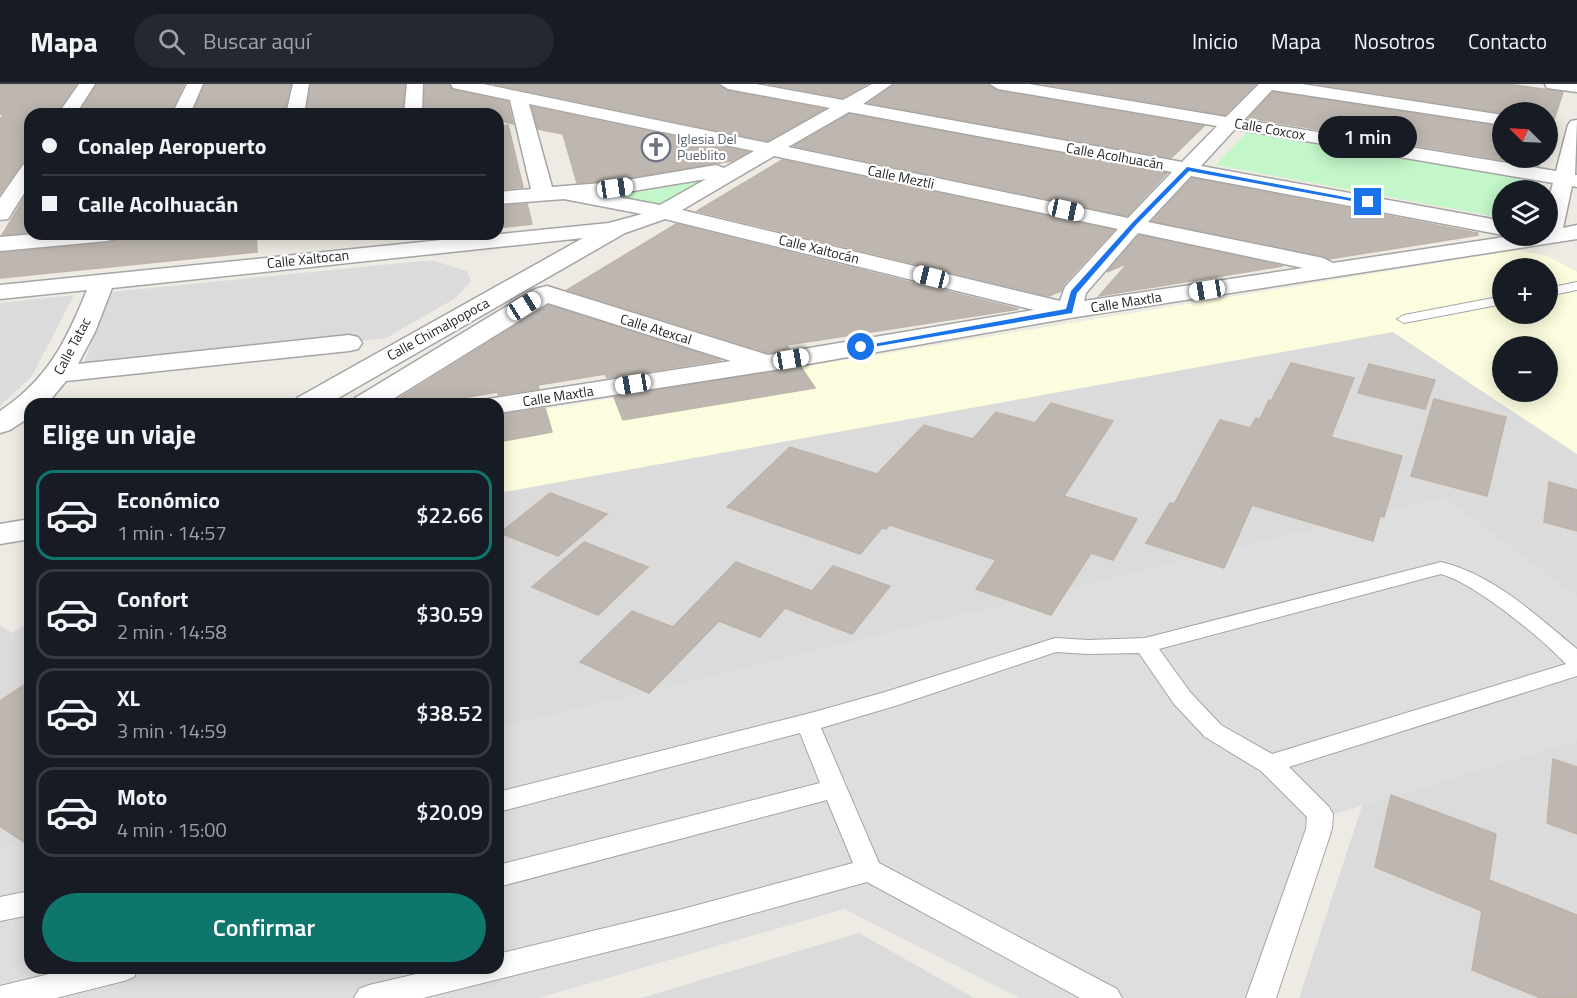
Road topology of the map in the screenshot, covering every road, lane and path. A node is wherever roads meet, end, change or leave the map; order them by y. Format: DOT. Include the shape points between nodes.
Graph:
graph roads {
  1 [pos="87,84"];
  2 [pos="195,84"];
  3 [pos="301,84"];
  4 [pos="415,84"];
  5 [pos="459,84"];
  6 [pos="728,84"];
  7 [pos="884,84"];
  8 [pos="998,84"];
  9 [pos="1268,84"];
  10 [pos="1553,84"];
  11 [pos="1577,87"];
  12 [pos="518,96"];
  13 [pos="847,106"];
  14 [pos="71,108"];
  15 [pos="184,108"];
  16 [pos="296,108"];
  17 [pos="413,108"];
  18 [pos="1492,118"];
  19 [pos="1233,123"];
  20 [pos="1572,129"];
  21 [pos="772,150"];
  22 [pos="745,164"];
  23 [pos="1187,169"];
  24 [pos="24,178"];
  25 [pos="1570,180"];
  26 [pos="567,193"];
  27 [pos="543,194"];
  28 [pos="504,197"];
  29 [pos="1558,211"];
  30 [pos="670,213"];
  31 [pos="0,214"];
  32 [pos="1134,224"];
  33 [pos="1492,226"];
  34 [pos="617,228"];
  35 [pos="1577,232"];
  36 [pos="1558,235"];
  37 [pos="1558,238"];
  38 [pos="43,240"];
  39 [pos="503,240"];
  40 [pos="504,240"];
  41 [pos="1577,241"];
  42 [pos="0,244"];
  43 [pos="1492,245"];
  44 [pos="1344,269"];
  45 [pos="102,282"];
  46 [pos="1577,286"];
  47 [pos="1558,290"];
  48 [pos="0,292"];
  49 [pos="544,294"];
  50 [pos="1492,302"];
  51 [pos="1070,311"];
  52 [pos="1404,319"];
  53 [pos="349,343"];
  54 [pos="768,363"];
  55 [pos="59,374"];
  56 [pos="36,398"];
  57 [pos="318,398"];
  58 [pos="375,398"];
  59 [pos="504,404"];
  60 [pos="24,408"];
  61 [pos="0,424"];
  62 [pos="24,530"];
  63 [pos="0,534"];
  64 [pos="1145,645"];
  65 [pos="807,723"];
  66 [pos="1270,764"];
  67 [pos="834,789"];
  68 [pos="504,800"];
  69 [pos="869,870"];
  70 [pos="504,874"];
  71 [pos="24,904"];
  72 [pos="0,909"];
  73 [pos="504,965"];
  74 [pos="104,974"];
  75 [pos="467,974"];
  76 [pos="36,994"];
  77 [pos="4,998"];
  78 [pos="369,998"];
  79 [pos="1107,998"];
  80 [pos="1261,998"];
  1 -- 14 [label="street"];
  2 -- 15 [label="street"];
  3 -- 16 [label="street"];
  4 -- 17 [label="street"];
  5 -- 12 [label="street, Calle Meztli"];
  6 -- 13 [label="street, Calle Acolhuacán"];
  7 -- 13 [label="street, Calle Chimalpopoca"];
  8 -- 19 [label="street, Calle Coxcox"];
  9 -- 18 [label="street"];
  9 -- 19 [label="street"];
  10 -- 11 [label="street"];
  12 -- 21 [label="street, Calle Meztli"];
  12 -- 27 [label="street"];
  13 -- 21 [label="street, Calle Chimalpopoca"];
  13 -- 23 [label="street, Calle Acolhuacán"];
  19 -- 23 [label="street"];
  19 -- 25 [label="street, Calle Coxcox"];
  20 -- 25 [label="street"];
  21 -- 22 [label="street, Calle Chimalpopoca"];
  21 -- 32 [label="street, Calle Meztli"];
  22 -- 26 [label="street" via="657,182"];
  22 -- 30 [label="street, Calle Chimalpopoca"];
  23 -- 32 [label="street"];
  23 -- 33 [label="street, Calle Acolhuacán"];
  24 -- 31 [label="street"];
  25 -- 29 [label="street"];
  26 -- 27 [label="street"];
  26 -- 30 [label="street, Calle Xaltocán"];
  27 -- 28 [label="street"];
  30 -- 34 [label="street, Calle Chimalpopoca"];
  30 -- 49 [label="street"];
  30 -- 51 [label="street, Calle Xaltocán"];
  32 -- 44 [label="street, Calle Meztli"];
  32 -- 51 [label="street" via="1074,292"];
  34 -- 40 [label="street, Calle Xaltocan"];
  34 -- 57 [label="street, Calle Chimalpopoca"];
  35 -- 36 [label="street, Calle Maxtla"];
  37 -- 41 [label="street"];
  38 -- 42 [label="street"];
  39 -- 45 [label="street, Calle Xaltocan"];
  43 -- 44 [label="street, Calle Maxtla"];
  44 -- 51 [label="street, Calle Maxtla"];
  45 -- 48 [label="street, Calle Xaltocan"];
  45 -- 55 [label="street, Calle Tatac"];
  46 -- 47 [label="lane"];
  49 -- 54 [label="street, Calle Atexcal"];
  49 -- 58 [label="street"];
  50 -- 52 [label="lane"];
  51 -- 54 [label="street, Calle Maxtla"];
  53 -- 55 [label="street"];
  54 -- 59 [label="street, Calle Maxtla"];
  55 -- 56 [label="street, Calle Tatac"];
  60 -- 61 [label="street, Calle Tatac"];
  62 -- 63 [label="street"];
  64 -- 65 [label="lane" via="1055,645"];
  64 -- 66 [label="lane" via="1182,698 1213,731"];
  64 -- 66 [label="lane" via="1441,568 1459,572 1513,608 1577,664 1575,669"];
  65 -- 67 [label="lane"];
  65 -- 68 [label="lane"];
  66 -- 80 [label="lane" via="1314,806 1320,822"];
  67 -- 69 [label="lane"];
  67 -- 70 [label="lane"];
  69 -- 73 [label="lane"];
  69 -- 79 [label="lane"];
  71 -- 72 [label="lane"];
  74 -- 76 [label="lane"];
  75 -- 78 [label="lane"];
  76 -- 77 [label="lane"];
}
